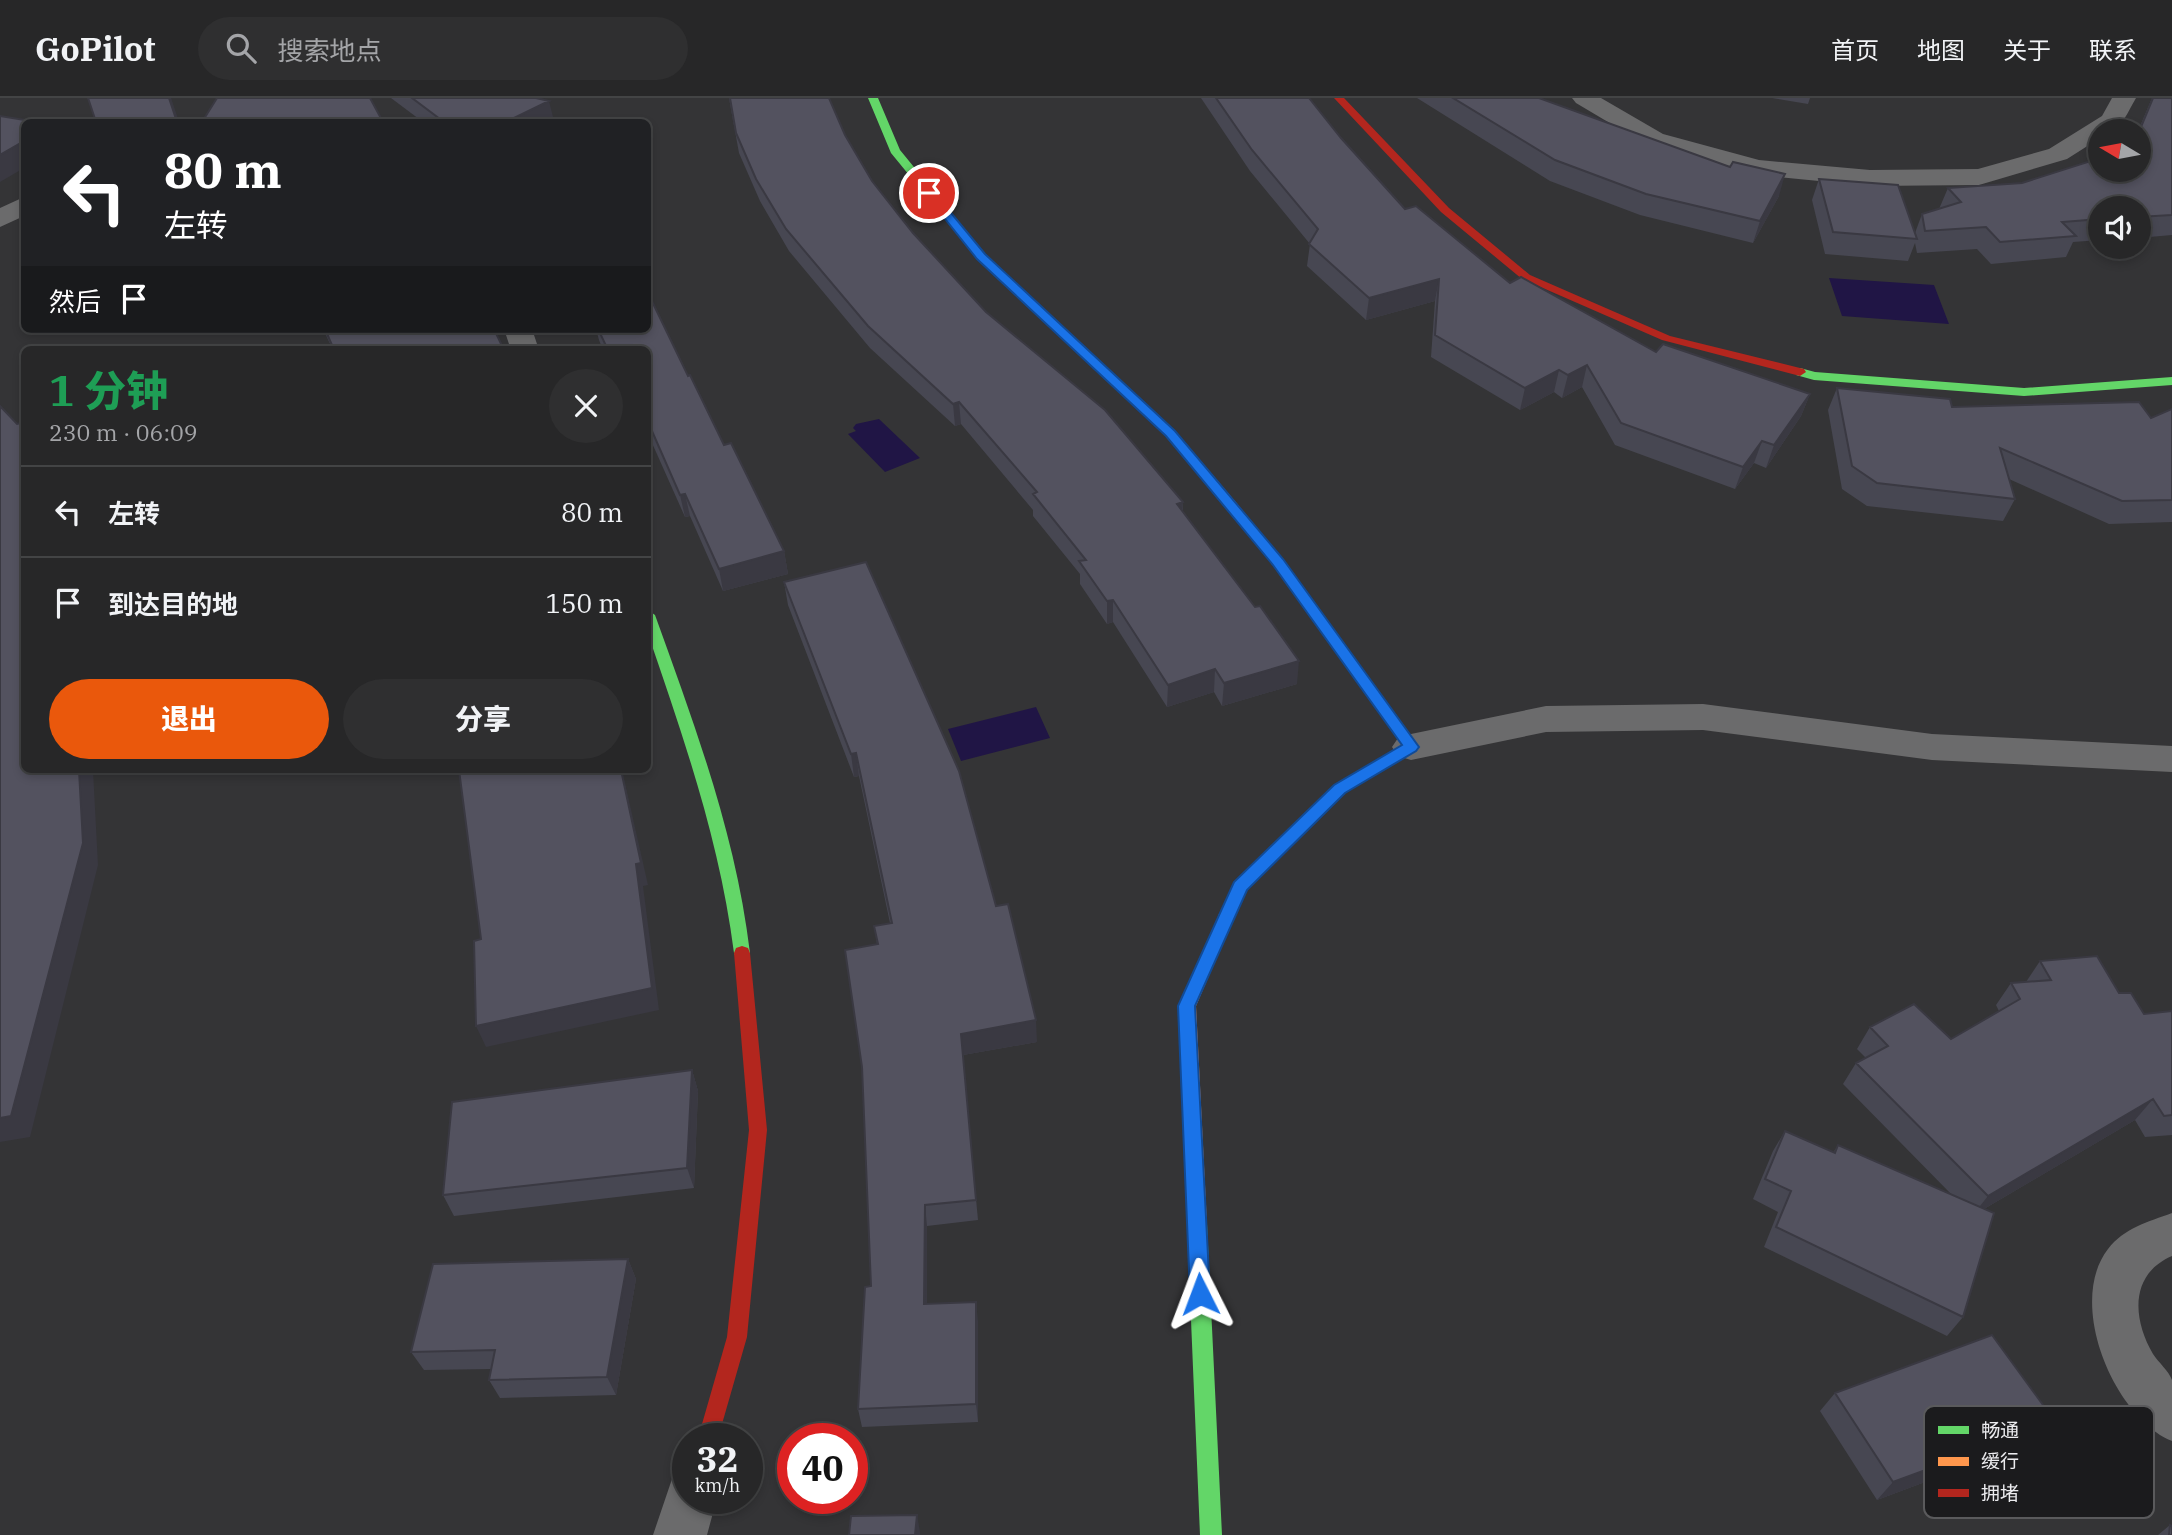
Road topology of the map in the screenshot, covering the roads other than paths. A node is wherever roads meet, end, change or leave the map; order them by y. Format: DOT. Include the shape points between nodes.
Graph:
graph roads {
  1 [pos="873,98"];
  2 [pos="1339,98"];
  3 [pos="1584,98"];
  4 [pos="2124,98"];
  5 [pos="21,207"];
  6 [pos="0,219"];
  7 [pos="2172,381"];
  8 [pos="651,624"];
  9 [pos="1411,747"];
  10 [pos="2172,759"];
  11 [pos="2172,1234"];
  12 [pos="2172,1416"];
  13 [pos="712,1423"];
  14 [pos="686,1514"];
  15 [pos="680,1535"];
  16 [pos="1211,1535"];
  1 -- 9 [label="street" via="895,151 981,256 1171,433 1278,562"];
  2 -- 7 [label="street" via="1445,209 1527,277 1666,338 1814,376 2024,392"];
  3 -- 4 [label="street" via="1654,139 1758,167 1883,178 1979,177 2058,154 2111,121"];
  5 -- 6 [label="street"];
  8 -- 13 [label="street" via="706,781 739,917 758,1130 737,1337"];
  9 -- 10 [label="street" via="1546,719 1703,717 1932,747"];
  9 -- 16 [label="street" via="1339,789 1240,886 1187,1006"];
  11 -- 12 [label="street" via="2152,1239 2126,1258 2114,1289 2116,1326 2130,1365"];
  14 -- 15 [label="street"];
}
